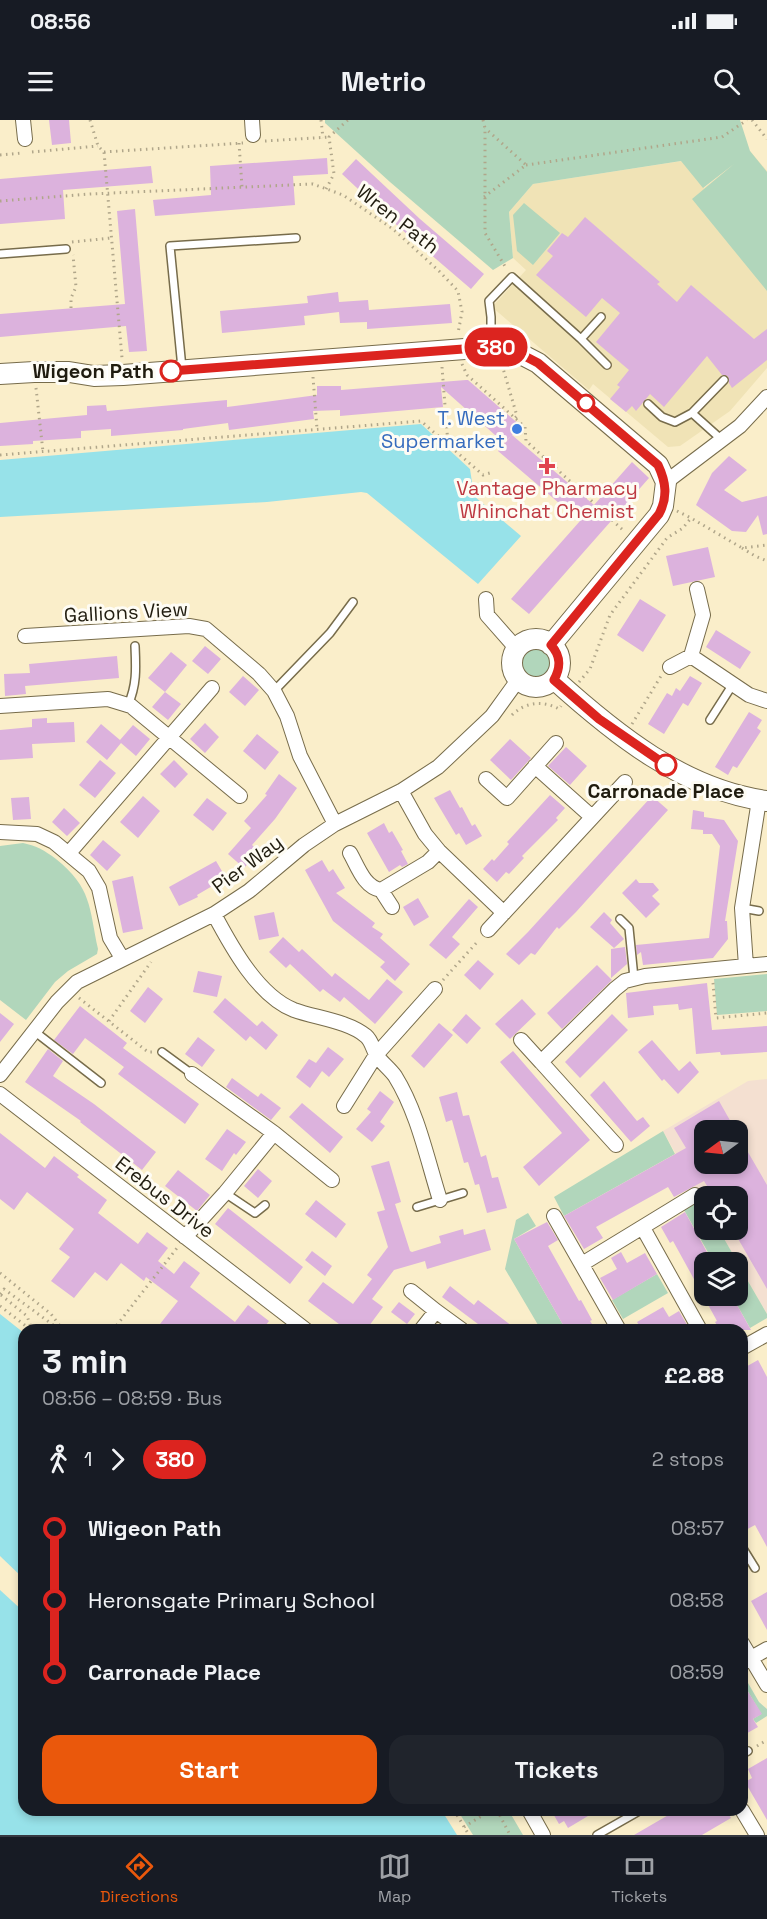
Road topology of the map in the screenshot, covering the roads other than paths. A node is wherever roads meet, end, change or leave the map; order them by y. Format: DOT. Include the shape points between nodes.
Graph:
graph roads {
  1 [pos="23,120"];
  2 [pos="252,120"];
  3 [pos="25,139"];
  4 [pos="253,139"];
  5 [pos="296,238"];
  6 [pos="66,249"];
  7 [pos="0,254"];
  8 [pos="601,317"];
  9 [pos="581,339"];
  10 [pos="495,352"];
  11 [pos="607,365"];
  12 [pos="182,370"];
  13 [pos="0,374"];
  14 [pos="724,380"];
  15 [pos="767,396"];
  16 [pos="648,405"];
  17 [pos="692,412"];
  18 [pos="722,440"];
  19 [pos="666,482"];
  20 [pos="697,589"];
  21 [pos="486,599"];
  22 [pos="353,602"];
  23 [pos="26,636"];
  24 [pos="551,645"];
  25 [pos="135,646"];
  26 [pos="517,649"];
  27 [pos="691,656"];
  28 [pos="670,667"];
  29 [pos="518,680"];
  30 [pos="554,680"];
  31 [pos="733,684"];
  32 [pos="212,688"];
  33 [pos="274,691"];
  34 [pos="767,701"];
  35 [pos="128,705"];
  36 [pos="0,706"];
  37 [pos="710,720"];
  38 [pos="170,737"];
  39 [pos="555,743"];
  40 [pos="535,766"];
  41 [pos="486,779"];
  42 [pos="625,782"];
  43 [pos="401,791"];
  44 [pos="240,796"];
  45 [pos="763,800"];
  46 [pos="592,817"];
  47 [pos="335,824"];
  48 [pos="0,831"];
  49 [pos="439,851"];
  50 [pos="69,853"];
  51 [pos="350,853"];
  52 [pos="381,890"];
  53 [pos="392,907"];
  54 [pos="742,908"];
  55 [pos="759,911"];
  56 [pos="504,913"];
  57 [pos="214,914"];
  58 [pos="620,919"];
  59 [pos="488,930"];
  60 [pos="122,958"];
  61 [pos="767,964"];
  62 [pos="746,966"];
  63 [pos="634,978"];
  64 [pos="435,988"];
  65 [pos="34,1031"];
  66 [pos="521,1040"];
  67 [pos="162,1052"];
  68 [pos="376,1055"];
  69 [pos="542,1062"];
  70 [pos="192,1074"];
  71 [pos="0,1075"];
  72 [pos="101,1083"];
  73 [pos="0,1094"];
  74 [pos="344,1106"];
  75 [pos="274,1133"];
  76 [pos="616,1145"];
  77 [pos="332,1180"];
  78 [pos="225,1193"];
  79 [pos="463,1193"];
  80 [pos="694,1196"];
  81 [pos="440,1200"];
  82 [pos="265,1205"];
  83 [pos="417,1208"];
  84 [pos="554,1216"];
  85 [pos="643,1228"];
  86 [pos="185,1237"];
  87 [pos="582,1264"];
  88 [pos="411,1292"];
  89 [pos="436,1311"];
  90 [pos="298,1324"];
  91 [pos="426,1324"];
  92 [pos="454,1324"];
  93 [pos="617,1324"];
  94 [pos="697,1324"];
  95 [pos="767,1336"];
  96 [pos="748,1345"];
  97 [pos="748,1557"];
  98 [pos="755,1568"];
  99 [pos="767,1649"];
  100 [pos="748,1659"];
  101 [pos="748,1661"];
  102 [pos="767,1685"];
  103 [pos="532,1816"];
  104 [pos="630,1816"];
  105 [pos="746,1816"];
  106 [pos="543,1835"];
  107 [pos="597,1835"];
  108 [pos="757,1835"];
  1 -- 3 [label="street"];
  2 -- 4 [label="street"];
  5 -- 12 [label="lane" via="170,246"];
  6 -- 7 [label="lane"];
  8 -- 9 [label="lane"];
  9 -- 10 [label="lane" via="512,277 489,301"];
  9 -- 11 [label="lane"];
  10 -- 12 [label="street" via="448,350"];
  10 -- 19 [label="street" via="513,350 538,363 658,465"];
  12 -- 13 [label="street" via="94,376 69,372"];
  14 -- 17 [label="lane"];
  15 -- 18 [label="street"];
  16 -- 17 [label="lane" via="675,422"];
  17 -- 18 [label="lane"];
  18 -- 19 [label="street"];
  19 -- 24 [label="street" via="659,514"];
  20 -- 27 [label="street" via="703,615"];
  21 -- 26 [label="street" via="487,615"];
  22 -- 33 [label="lane" via="330,633"];
  23 -- 33 [label="street, Gallions View" via="189,626 206,629"];
  24 -- 26 [label="street" via="537,639"];
  24 -- 30 [label="street" via="560,666"];
  25 -- 35 [label="lane" via="137,674"];
  26 -- 29 [label="street" via="512,665"];
  27 -- 28 [label="street"];
  27 -- 31 [label="street"];
  29 -- 30 [label="street" via="540,687"];
  29 -- 43 [label="street, Pier Way" via="470,739 438,767"];
  30 -- 45 [label="street" via="599,719 666,765 717,789"];
  31 -- 34 [label="street"];
  31 -- 37 [label="lane"];
  32 -- 38 [label="street"];
  33 -- 47 [label="street, Gallions View" via="300,756"];
  35 -- 36 [label="street" via="108,699"];
  35 -- 38 [label="street"];
  38 -- 44 [label="street"];
  38 -- 50 [label="street"];
  39 -- 40 [label="street"];
  40 -- 41 [label="street" via="507,798"];
  40 -- 46 [label="street"];
  42 -- 46 [label="street"];
  43 -- 47 [label="street, Pier Way"];
  43 -- 49 [label="street"];
  45 -- 54 [label="street"];
  46 -- 56 [label="street"];
  47 -- 57 [label="street, Pier Way"];
  48 -- 50 [label="street" via="37,834"];
  49 -- 52 [label="street"];
  49 -- 56 [label="street"];
  50 -- 60 [label="street" via="89,871 99,888 110,938"];
  51 -- 52 [label="street" via="367,882"];
  52 -- 53 [label="street"];
  54 -- 55 [label="lane"];
  54 -- 62 [label="street"];
  56 -- 59 [label="street"];
  57 -- 60 [label="street, Pier Way"];
  57 -- 68 [label="street" via="244,968 269,993 292,1009 368,1037"];
  58 -- 63 [label="lane" via="629,928"];
  60 -- 65 [label="street, Pier Way" via="72,986"];
  61 -- 62 [label="street"];
  62 -- 63 [label="street"];
  63 -- 69 [label="street" via="615,989"];
  64 -- 68 [label="street"];
  65 -- 71 [label="street, Pier Way"];
  65 -- 72 [label="lane"];
  66 -- 69 [label="street"];
  67 -- 70 [label="lane"];
  68 -- 74 [label="street"];
  68 -- 81 [label="street" via="406,1096"];
  69 -- 76 [label="street"];
  70 -- 75 [label="street"];
  73 -- 86 [label="street, Erebus Drive"];
  75 -- 77 [label="street"];
  75 -- 78 [label="street"];
  78 -- 82 [label="lane" via="255,1214"];
  78 -- 86 [label="street"];
  79 -- 81 [label="lane"];
  80 -- 85 [label="street"];
  81 -- 83 [label="lane"];
  84 -- 87 [label="street"];
  85 -- 87 [label="street"];
  85 -- 94 [label="street"];
  86 -- 90 [label="street, Erebus Drive"];
  87 -- 93 [label="street"];
  88 -- 89 [label="street"];
  89 -- 91 [label="street"];
  89 -- 92 [label="street"];
  95 -- 96 [label="street"];
  97 -- 98 [label="lane"];
  99 -- 100 [label="street"];
  101 -- 102 [label="street"];
  103 -- 106 [label="street"];
  104 -- 107 [label="lane"];
  105 -- 108 [label="street"];
}
